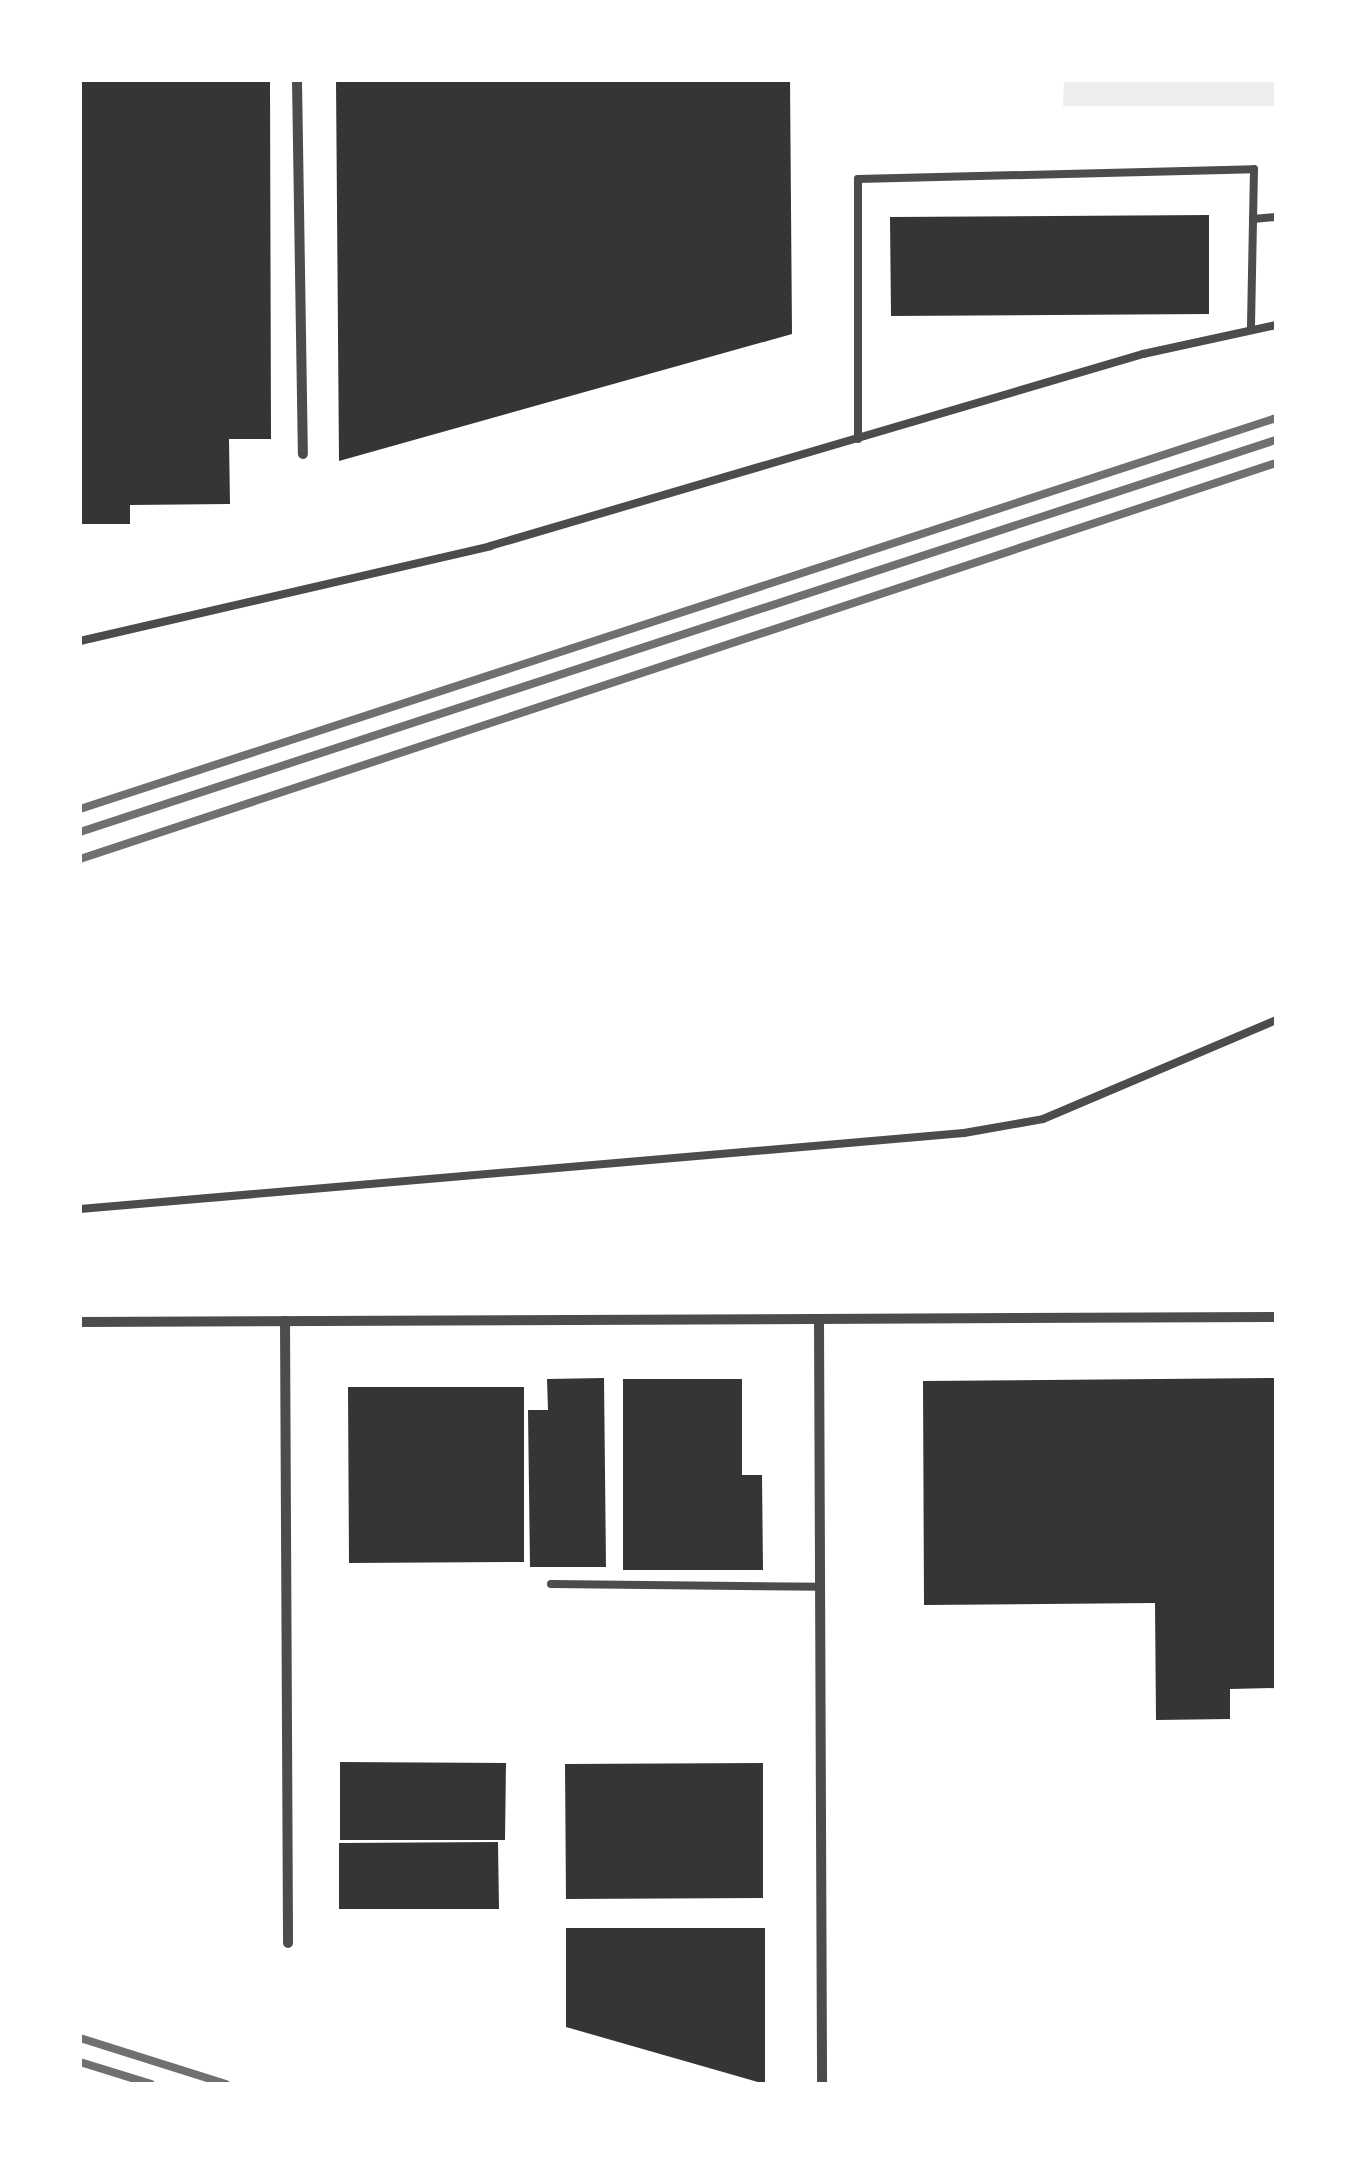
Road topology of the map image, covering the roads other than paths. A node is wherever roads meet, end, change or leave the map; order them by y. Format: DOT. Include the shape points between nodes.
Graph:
graph roads {
  1 [pos="297,80"];
  2 [pos="1276,216"];
  3 [pos="1253,218"];
  4 [pos="1276,325"];
  5 [pos="1252,328"];
  6 [pos="858,439"];
  7 [pos="303,454"];
  8 [pos="80,641"];
  9 [pos="1276,1020"];
  10 [pos="80,1209"];
  11 [pos="1276,1317"];
  12 [pos="284,1321"];
  13 [pos="819,1321"];
  14 [pos="80,1322"];
  15 [pos="552,1584"];
  16 [pos="821,1586"];
  17 [pos="288,1943"];
  18 [pos="822,2082"];
  1 -- 7 [label="street"];
  2 -- 3 [label="lane"];
  3 -- 5 [label="lane"];
  3 -- 6 [label="lane" via="1254,169 858,178"];
  4 -- 5 [label="lane"];
  5 -- 6 [label="lane"];
  6 -- 8 [label="lane" via="508,541"];
  9 -- 10 [label="lane" via="1043,1118 964,1133"];
  11 -- 13 [label="street"];
  12 -- 13 [label="street"];
  12 -- 14 [label="street"];
  12 -- 17 [label="street"];
  13 -- 16 [label="street"];
  15 -- 16 [label="lane"];
  16 -- 18 [label="street"];
}
